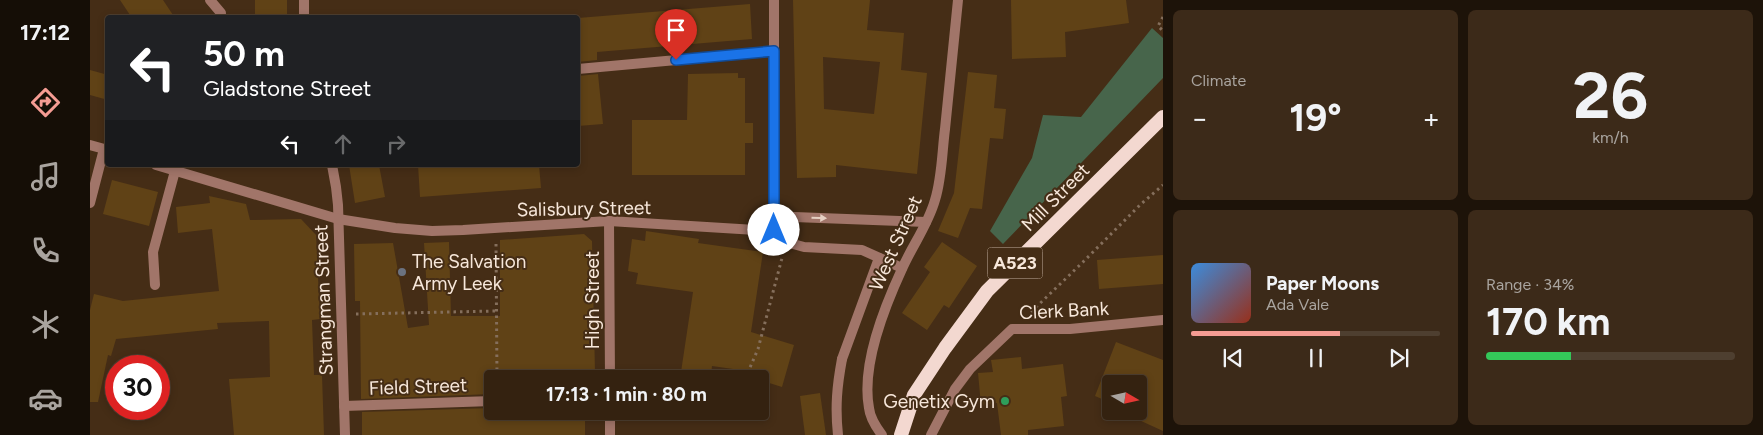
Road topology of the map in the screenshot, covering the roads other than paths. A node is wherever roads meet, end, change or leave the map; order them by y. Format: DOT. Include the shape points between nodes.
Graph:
graph roads {
  1 [pos="210,0"];
  2 [pos="304,0"];
  3 [pos="774,0"];
  4 [pos="958,0"];
  5 [pos="221,13"];
  6 [pos="304,15"];
  7 [pos="774,51"];
  8 [pos="580,69"];
  9 [pos="1163,117"];
  10 [pos="90,145"];
  11 [pos="105,150"];
  12 [pos="105,153"];
  13 [pos="162,167"];
  14 [pos="332,167"];
  15 [pos="175,171"];
  16 [pos="90,203"];
  17 [pos="338,219"];
  18 [pos="609,221"];
  19 [pos="926,222"];
  20 [pos="774,230"];
  21 [pos="879,258"];
  22 [pos="902,268"];
  23 [pos="155,285"];
  24 [pos="1163,320"];
  25 [pos="610,370"];
  26 [pos="484,401"];
  27 [pos="344,406"];
  28 [pos="610,420"];
  29 [pos="345,435"];
  30 [pos="610,435"];
  31 [pos="838,435"];
  32 [pos="882,435"];
  33 [pos="901,435"];
  34 [pos="931,435"];
  1 -- 5 [label="street"];
  2 -- 6 [label="street"];
  3 -- 7 [label="street"];
  4 -- 19 [label="street, West Street" via="940,168 935,200"];
  7 -- 8 [label="street"];
  7 -- 20 [label="street"];
  9 -- 33 [label="highway, Mill Street / A523" via="987,291 914,395"];
  10 -- 11 [label="street"];
  12 -- 16 [label="street"];
  13 -- 15 [label="street, Salisbury Street"];
  14 -- 17 [label="street, Strangman Street"];
  15 -- 17 [label="street, Salisbury Street"];
  15 -- 23 [label="street" via="153,252"];
  17 -- 18 [label="street, Salisbury Street" via="432,231"];
  17 -- 27 [label="street, Strangman Street"];
  18 -- 20 [label="street, Salisbury Street"];
  18 -- 25 [label="street, High Street"];
  20 -- 19 [label="street, one-way" via="794,217"];
  19 -- 22 [label="street, West Street"];
  20 -- 21 [label="street" via="786,242 804,247 862,250"];
  21 -- 22 [label="street"];
  21 -- 31 [label="street" via="842,359 836,391"];
  22 -- 32 [label="street, West Street" via="886,307 867,383 869,409 874,425"];
  24 -- 34 [label="street, Clerk Bank" via="1070,329 1012,329 970,369 955,389"];
  26 -- 27 [label="street, Field Street"];
  27 -- 29 [label="street, Strangman Street"];
  28 -- 30 [label="street"];
}
